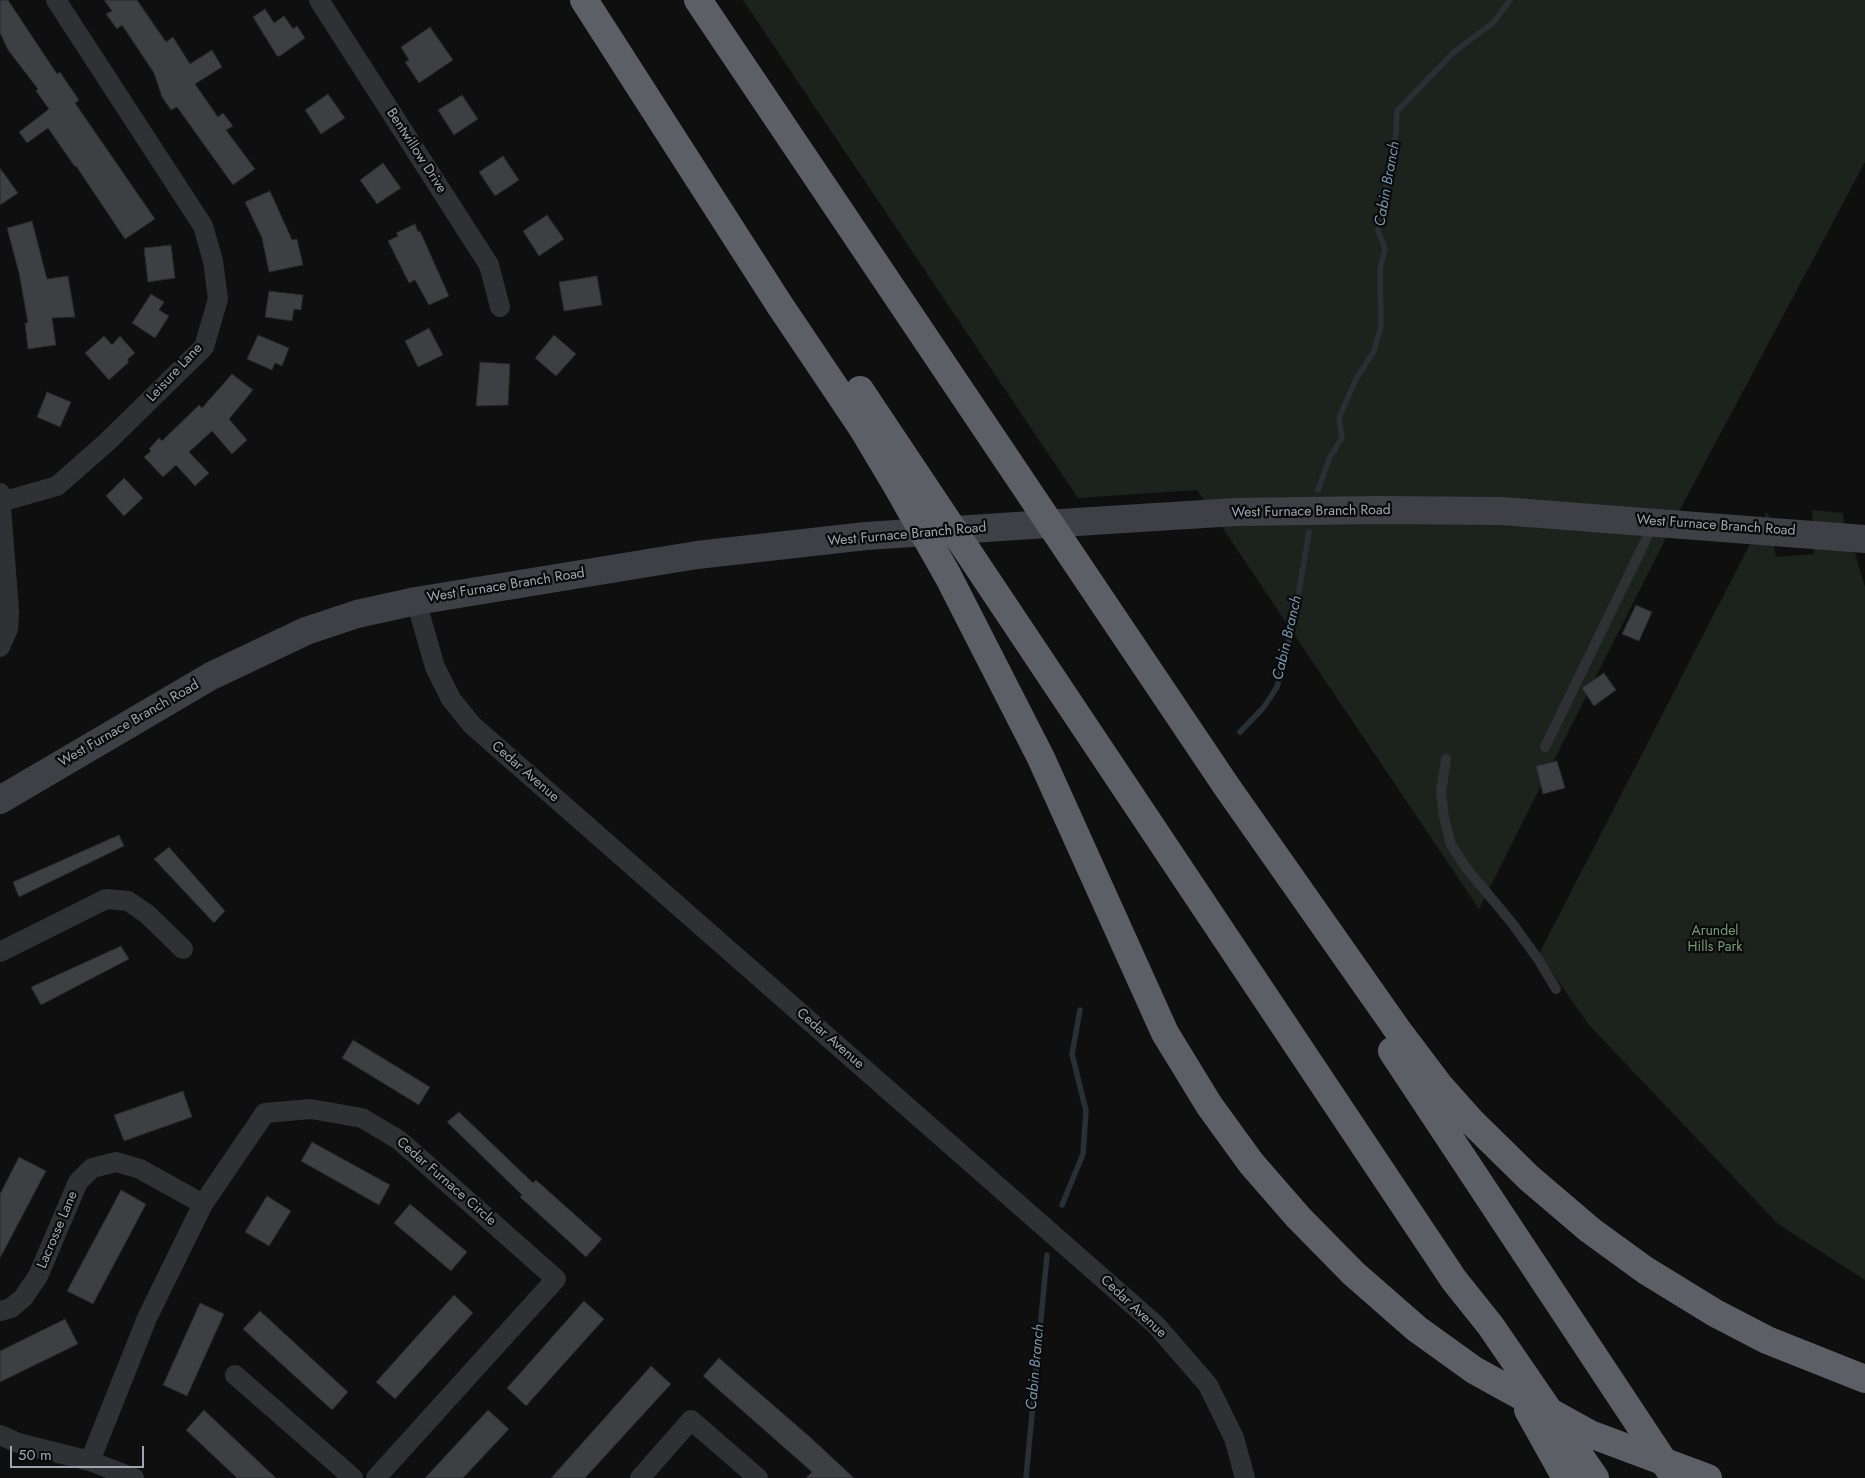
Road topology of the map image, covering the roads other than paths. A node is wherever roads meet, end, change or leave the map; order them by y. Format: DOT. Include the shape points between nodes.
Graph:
graph roads {
  1 [pos="56,0"];
  2 [pos="320,0"];
  3 [pos="584,0"];
  4 [pos="590,0"];
  5 [pos="698,0"];
  6 [pos="500,307"];
  7 [pos="910,485"];
  8 [pos="0,498"];
  9 [pos="1655,522"];
  10 [pos="1865,539"];
  11 [pos="416,601"];
  12 [pos="0,647"];
  13 [pos="1545,747"];
  14 [pos="1446,759"];
  15 [pos="1227,787"];
  16 [pos="0,800"];
  17 [pos="183,949"];
  18 [pos="0,952"];
  19 [pos="1556,989"];
  20 [pos="203,1204"];
  21 [pos="1454,1280"];
  22 [pos="0,1311"];
  23 [pos="236,1375"];
  24 [pos="1865,1379"];
  25 [pos="0,1435"];
  26 [pos="90,1461"];
  27 [pos="134,1478"];
  28 [pos="353,1478"];
  29 [pos="376,1478"];
  30 [pos="640,1478"];
  31 [pos="758,1478"];
  32 [pos="1245,1478"];
  33 [pos="1566,1478"];
  34 [pos="1595,1478"];
  35 [pos="1675,1478"];
  36 [pos="1708,1478"];
  1 -- 8 [label="street, Leisure Lane" via="203,226 218,299 204,347 107,442 57,486"];
  2 -- 6 [label="street, Bentwillow Drive" via="489,265"];
  3 -- 7 [label="highway" via="863,429"];
  4 -- 7 [label="highway" via="796,295"];
  5 -- 15 [label="highway"];
  7 -- 21 [label="highway" via="982,574"];
  7 -- 36 [label="highway" via="948,576 1041,758 1165,1033 1209,1105 1251,1163 1353,1273 1417,1329 1474,1370 1590,1434"];
  8 -- 12 [label="street" via="9,611 8,629"];
  9 -- 10 [label="main road, West Furnace Branch Road"];
  9 -- 11 [label="main road, West Furnace Branch Road" via="1502,511 1378,510 1236,512 1102,520 866,536 697,555"];
  9 -- 13 [label="lane"];
  11 -- 16 [label="main road, West Furnace Branch Road" via="356,614 262,650 211,676"];
  11 -- 32 [label="street, Cedar Avenue" via="435,667 451,699 472,725 1156,1325 1208,1385 1234,1438"];
  14 -- 19 [label="lane" via="1441,792 1451,845 1512,923"];
  15 -- 24 [label="highway" via="1404,1040 1472,1122 1529,1178 1590,1230 1645,1270 1716,1313 1767,1340"];
  15 -- 35 [label="highway" via="1385,1040"];
  17 -- 18 [label="street" via="147,914 128,901 106,899"];
  20 -- 22 [label="street, Lacrosse Lane" via="140,1169 116,1162 92,1168 78,1182 38,1276 23,1298"];
  20 -- 26 [label="street, Cedar Furnace Circle" via="147,1318"];
  20 -- 29 [label="street, Cedar Furnace Circle" via="265,1113 311,1109 362,1118 399,1140 556,1280"];
  21 -- 33 [label="highway"];
  21 -- 34 [label="highway" via="1490,1325"];
  23 -- 28 [label="street"];
  25 -- 26 [label="street" via="18,1443"];
  26 -- 27 [label="street"];
  30 -- 31 [label="street" via="692,1420"];
}
